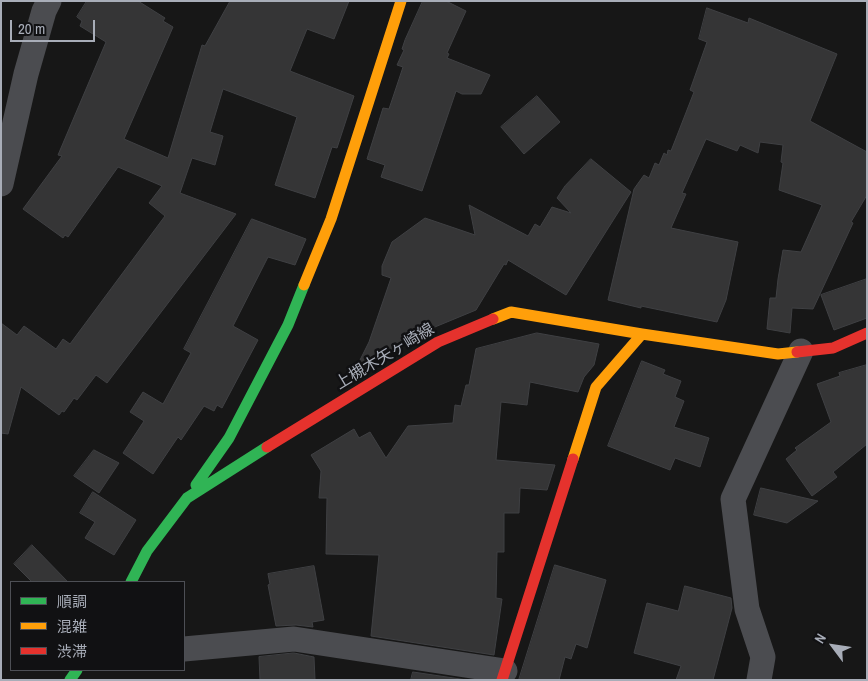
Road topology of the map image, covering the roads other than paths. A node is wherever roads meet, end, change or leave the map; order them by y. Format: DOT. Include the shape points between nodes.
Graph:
graph roads {
  1 [pos="49,1"];
  2 [pos="401,1"];
  3 [pos="1,184"];
  4 [pos="867,333"];
  5 [pos="642,334"];
  6 [pos="801,351"];
  7 [pos="186,498"];
  8 [pos="132,581"];
  9 [pos="185,649"];
  10 [pos="504,676"];
  11 [pos="758,680"];
  1 -- 3 [label="street" via="26,74"];
  2 -- 7 [label="street" via="331,220 288,324 229,438"];
  4 -- 6 [label="street, 上槻木矢ヶ崎線" via="833,348"];
  5 -- 6 [label="street, 上槻木矢ヶ崎線" via="778,354"];
  5 -- 7 [label="street, 上槻木矢ヶ崎線" via="511,312 438,342"];
  5 -- 10 [label="street" via="596,388"];
  6 -- 11 [label="street" via="733,499 747,609 763,657"];
  7 -- 8 [label="street, 上槻木矢ヶ崎線" via="147,551"];
  9 -- 10 [label="street" via="294,639"];
}
